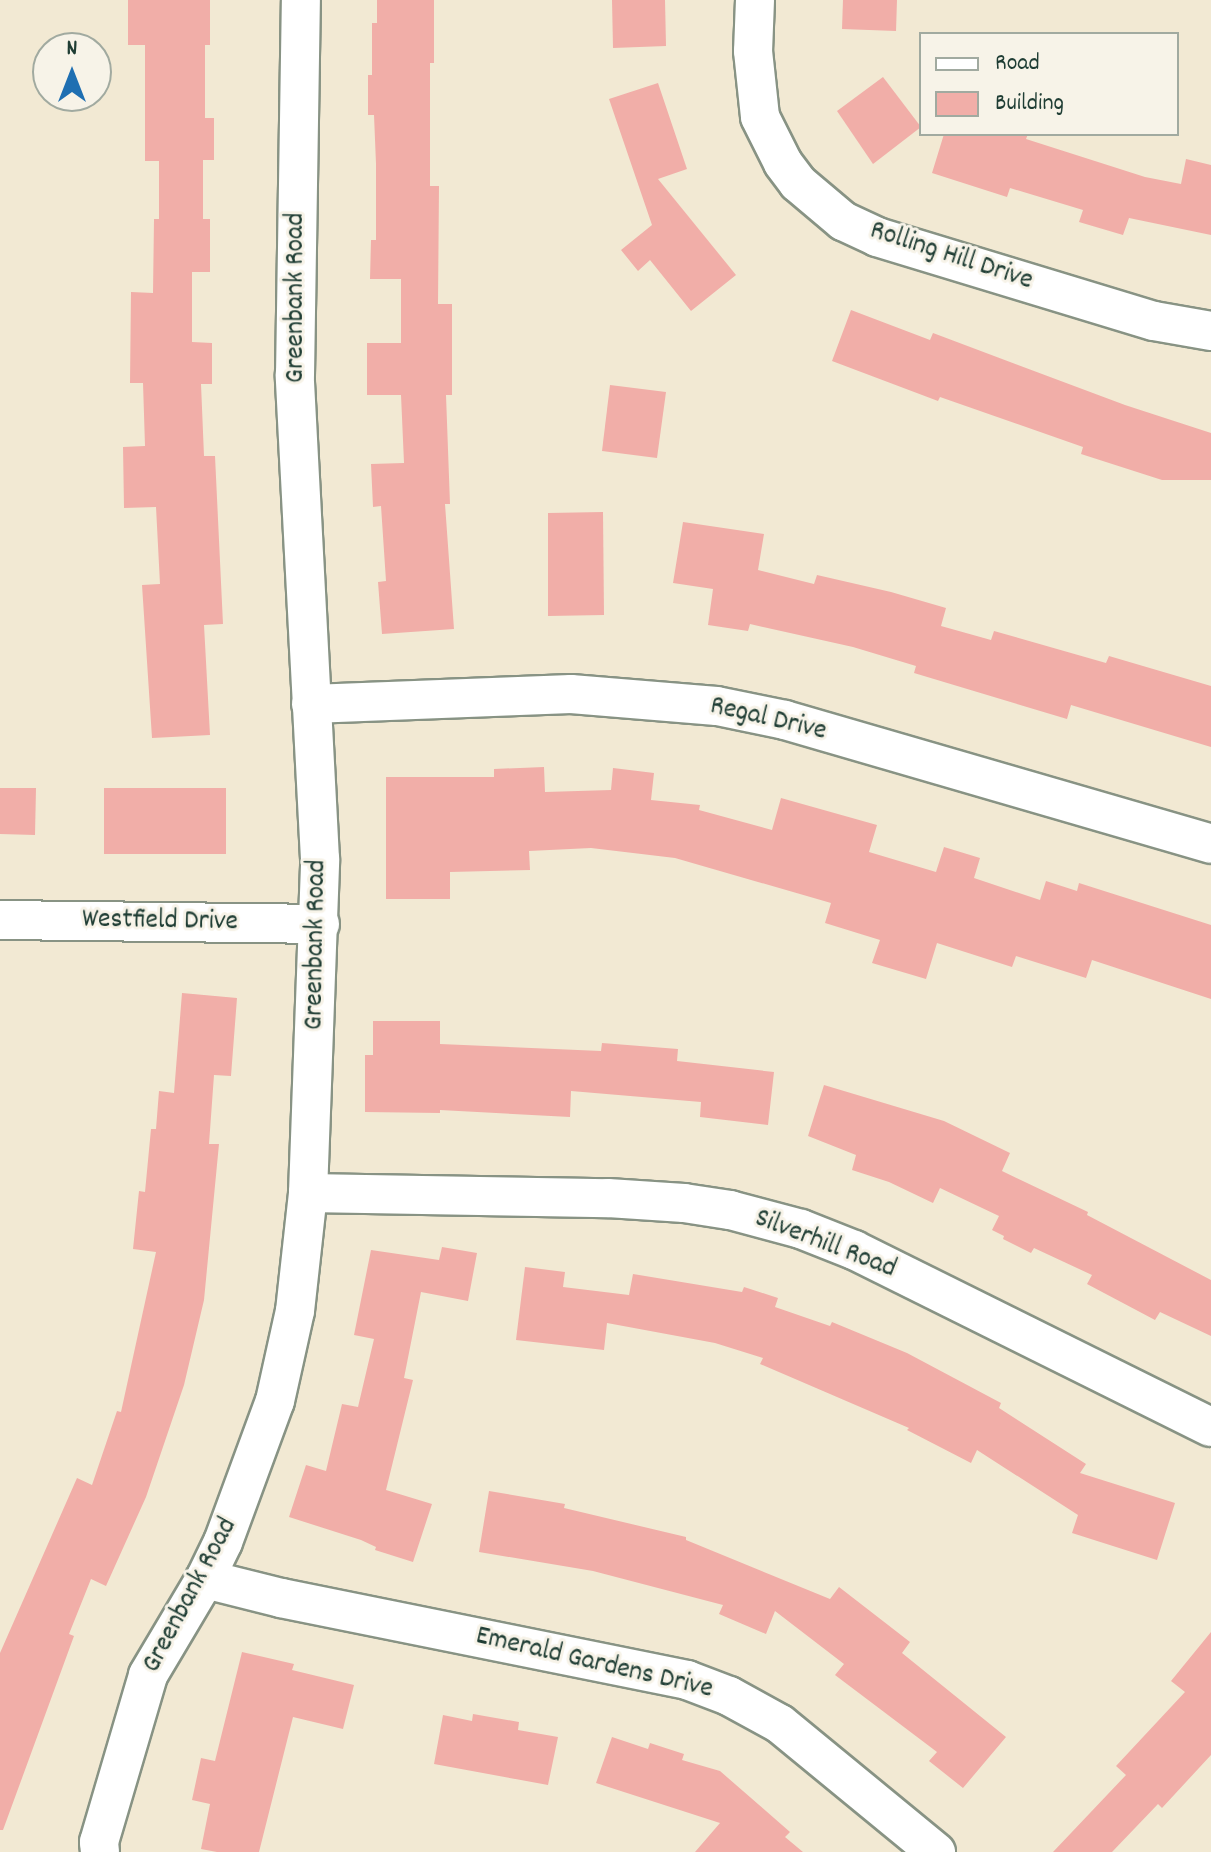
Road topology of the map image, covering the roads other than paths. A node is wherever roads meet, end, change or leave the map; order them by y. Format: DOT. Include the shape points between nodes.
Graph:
graph roads {
  1 [pos="301,0"];
  2 [pos="755,0"];
  3 [pos="1211,331"];
  4 [pos="311,704"];
  5 [pos="1211,844"];
  6 [pos="0,920"];
  7 [pos="320,924"];
  8 [pos="308,1193"];
  9 [pos="1211,1427"];
  10 [pos="205,1579"];
  11 [pos="100,1852"];
  12 [pos="936,1852"];
  1 -- 4 [label="street, Greenbank Road" via="295,375"];
  2 -- 3 [label="street, Rolling Hill Drive" via="753,51 760,117 798,183 843,221 877,237 1154,321"];
  4 -- 5 [label="street, Regal Drive" via="571,694 717,706 785,720"];
  4 -- 7 [label="street, Greenbank Road"];
  6 -- 7 [label="street, Westfield Drive"];
  7 -- 8 [label="street, Greenbank Road"];
  8 -- 9 [label="street, Silverhill Road" via="608,1198 730,1210 854,1250"];
  8 -- 10 [label="street, Greenbank Road" via="295,1311 275,1401"];
  10 -- 11 [label="street, Greenbank Road" via="148,1675"];
  10 -- 12 [label="street, Emerald Gardens Drive" via="687,1680 780,1724"];
}
